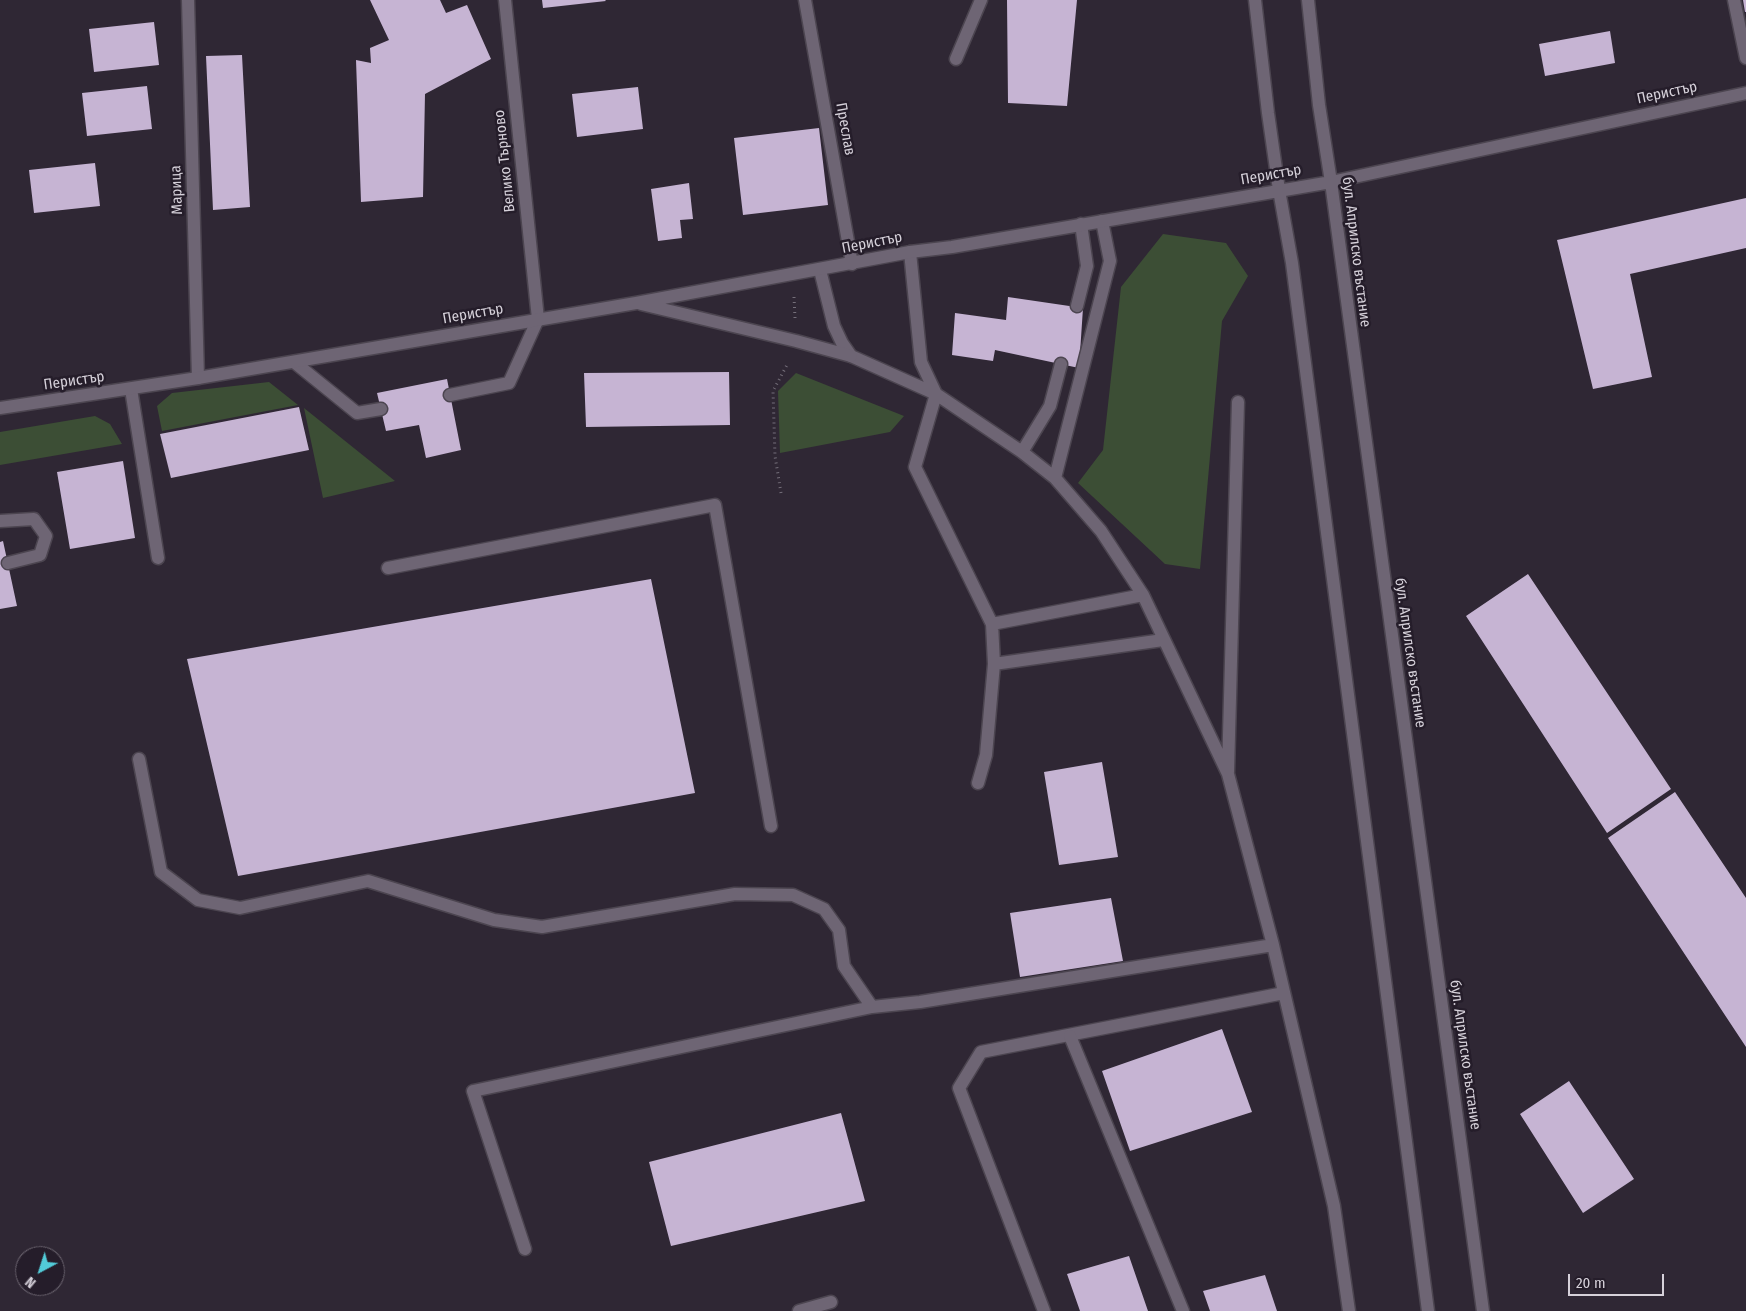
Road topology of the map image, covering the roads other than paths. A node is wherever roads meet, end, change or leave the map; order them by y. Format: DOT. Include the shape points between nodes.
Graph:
graph roads {
  1 [pos="188,0"];
  2 [pos="505,0"];
  3 [pos="805,0"];
  4 [pos="981,0"];
  5 [pos="1255,0"];
  6 [pos="1308,0"];
  7 [pos="1734,0"];
  8 [pos="1746,58"];
  9 [pos="956,59"];
  10 [pos="1746,93"];
  11 [pos="1331,182"];
  12 [pos="1279,190"];
  13 [pos="1102,221"];
  14 [pos="1081,224"];
  15 [pos="910,252"];
  16 [pos="852,264"];
  17 [pos="820,270"];
  18 [pos="636,302"];
  19 [pos="1077,306"];
  20 [pos="538,319"];
  21 [pos="851,356"];
  22 [pos="294,362"];
  23 [pos="1061,364"];
  24 [pos="198,378"];
  25 [pos="131,389"];
  26 [pos="936,394"];
  27 [pos="450,395"];
  28 [pos="1238,402"];
  29 [pos="0,408"];
  30 [pos="381,408"];
  31 [pos="1022,452"];
  32 [pos="1055,478"];
  33 [pos="0,521"];
  34 [pos="158,558"];
  35 [pos="8,562"];
  36 [pos="388,568"];
  37 [pos="1143,596"];
  38 [pos="992,624"];
  39 [pos="1163,640"];
  40 [pos="994,664"];
  41 [pos="138,759"];
  42 [pos="1228,774"];
  43 [pos="978,784"];
  44 [pos="771,826"];
  45 [pos="1273,945"];
  46 [pos="1284,993"];
  47 [pos="872,1007"];
  48 [pos="1070,1036"];
  49 [pos="525,1249"];
  50 [pos="830,1302"];
  51 [pos="800,1311"];
  52 [pos="1044,1311"];
  53 [pos="1182,1311"];
  54 [pos="1349,1311"];
  55 [pos="1428,1311"];
  56 [pos="1484,1311"];
  1 -- 24 [label="street, Марица"];
  2 -- 20 [label="street, Велико Търново"];
  3 -- 16 [label="street, Преслав"];
  4 -- 9 [label="street"];
  5 -- 12 [label="street"];
  6 -- 11 [label="street, бул. Априлско въстание"];
  7 -- 8 [label="street"];
  10 -- 11 [label="street, Перистър"];
  11 -- 12 [label="street, Перистър"];
  11 -- 56 [label="street, бул. Априлско въстание"];
  12 -- 13 [label="street, Перистър"];
  12 -- 55 [label="street" via="1292,263"];
  13 -- 14 [label="street, Перистър"];
  13 -- 32 [label="street" via="1110,261"];
  14 -- 15 [label="street, Перистър"];
  14 -- 19 [label="street" via="1087,266"];
  15 -- 16 [label="street, Перистър"];
  15 -- 26 [label="street" via="921,362"];
  16 -- 17 [label="street, Перистър"];
  17 -- 18 [label="street, Перистър"];
  17 -- 21 [label="street" via="834,326"];
  18 -- 20 [label="street, Перистър"];
  18 -- 21 [label="street"];
  20 -- 22 [label="street, Перистър"];
  20 -- 27 [label="street" via="510,383"];
  21 -- 26 [label="street"];
  22 -- 24 [label="street, Перистър"];
  22 -- 30 [label="street" via="357,413"];
  23 -- 31 [label="street" via="1050,406"];
  24 -- 25 [label="street, Перистър"];
  25 -- 29 [label="street, Перистър"];
  25 -- 34 [label="street"];
  26 -- 31 [label="street"];
  26 -- 38 [label="street" via="915,467"];
  28 -- 42 [label="street"];
  31 -- 32 [label="street"];
  32 -- 37 [label="street" via="1101,531"];
  33 -- 35 [label="street" via="34,519 46,536 40,555"];
  36 -- 44 [label="street" via="716,505"];
  37 -- 38 [label="street"];
  37 -- 39 [label="street"];
  38 -- 40 [label="street"];
  39 -- 40 [label="street"];
  39 -- 42 [label="street"];
  40 -- 43 [label="street" via="986,755"];
  41 -- 47 [label="street" via="161,872 198,900 240,908 368,881 494,920 542,926 736,894 792,895 824,909 839,930 844,966"];
  42 -- 45 [label="street"];
  45 -- 46 [label="street"];
  45 -- 47 [label="street" via="930,1001"];
  46 -- 48 [label="street"];
  46 -- 54 [label="street" via="1334,1206"];
  47 -- 49 [label="street" via="473,1091"];
  48 -- 52 [label="street" via="981,1052 959,1088"];
  48 -- 53 [label="street"];
  50 -- 51 [label="street"];
}
